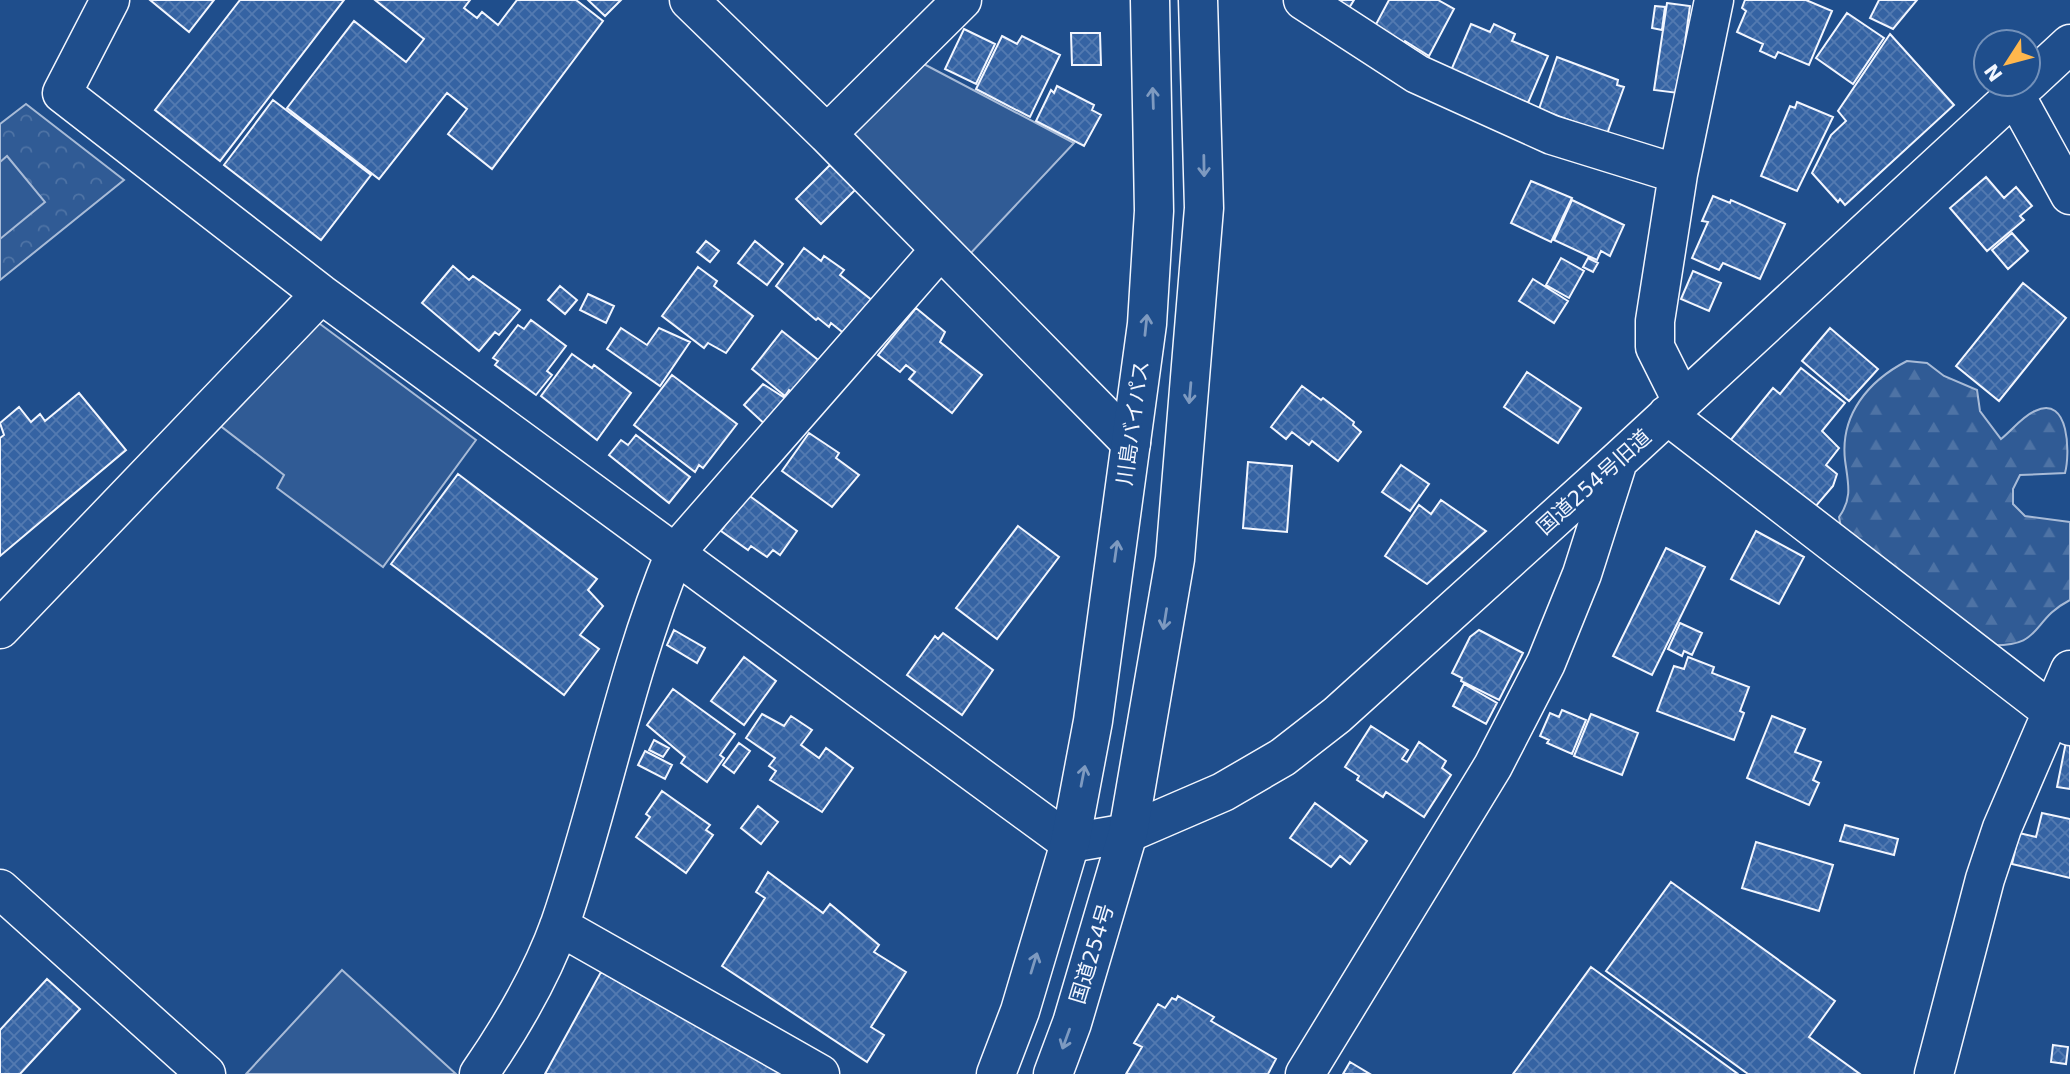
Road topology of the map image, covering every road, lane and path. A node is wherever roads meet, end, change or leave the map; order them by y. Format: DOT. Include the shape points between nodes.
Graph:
graph roads {
  1 [pos="110,0"];
  2 [pos="689,0"];
  3 [pos="962,0"];
  4 [pos="1150,0"];
  5 [pos="1198,0"];
  6 [pos="1303,0"];
  7 [pos="1714,0"];
  8 [pos="2070,44"];
  9 [pos="2042,70"];
  10 [pos="2011,98"];
  11 [pos="2028,98"];
  12 [pos="827,134"];
  13 [pos="1678,174"];
  14 [pos="2070,195"];
  15 [pos="939,251"];
  16 [pos="321,294"];
  17 [pos="1675,408"];
  18 [pos="1131,443"];
  19 [pos="1619,460"];
  20 [pos="675,553"];
  21 [pos="0,629"];
  22 [pos="2070,670"];
  23 [pos="2061,721"];
  24 [pos="1129,833"];
  25 [pos="1070,843"];
  26 [pos="0,889"];
  27 [pos="559,926"];
  28 [pos="206,1074"];
  29 [pos="478,1074"];
  30 [pos="820,1074"];
  31 [pos="996,1074"];
  32 [pos="1053,1074"];
  33 [pos="1306,1074"];
  34 [pos="1934,1074"];
  1 -- 16 [label="main road" via="62,93"];
  2 -- 12 [label="main road"];
  3 -- 12 [label="main road"];
  18 -- 4 [label="main road, 川島バイパス, one-way" via="1147,324 1154,211"];
  5 -- 24 [label="main road, one-way" via="1204,208 1194,352 1175,559"];
  6 -- 13 [label="main road" via="1417,74 1552,135"];
  7 -- 13 [label="main road"];
  8 -- 9 [label="main road, 国道254号旧道"];
  10 -- 17 [label="main road, 国道254号旧道"];
  11 -- 14 [label="main road"];
  12 -- 15 [label="main road"];
  13 -- 17 [label="main road" via="1655,321 1655,348"];
  15 -- 18 [label="main road"];
  15 -- 20 [label="main road"];
  16 -- 20 [label="main road"];
  16 -- 21 [label="main road"];
  17 -- 19 [label="main road, 国道254号旧道"];
  17 -- 23 [label="main road"];
  25 -- 18 [label="main road, 川島バイパス, one-way" via="1093,721"];
  19 -- 24 [label="main road, 国道254号旧道" via="1336,715 1283,757 1223,792"];
  19 -- 33 [label="main road" via="1582,574 1534,686 1493,766"];
  20 -- 25 [label="main road"];
  20 -- 27 [label="main road" via="653,605"];
  22 -- 23 [label="main road"];
  23 -- 34 [label="main road" via="2002,828"];
  24 -- 25 [label="main road, 国道254号旧道"];
  24 -- 32 [label="main road, 国道254号, one-way"];
  31 -- 25 [label="main road, one-way" via="1020,1011"];
  26 -- 28 [label="main road"];
  27 -- 29 [label="main road" via="523,1004"];
  27 -- 30 [label="main road"];
}
